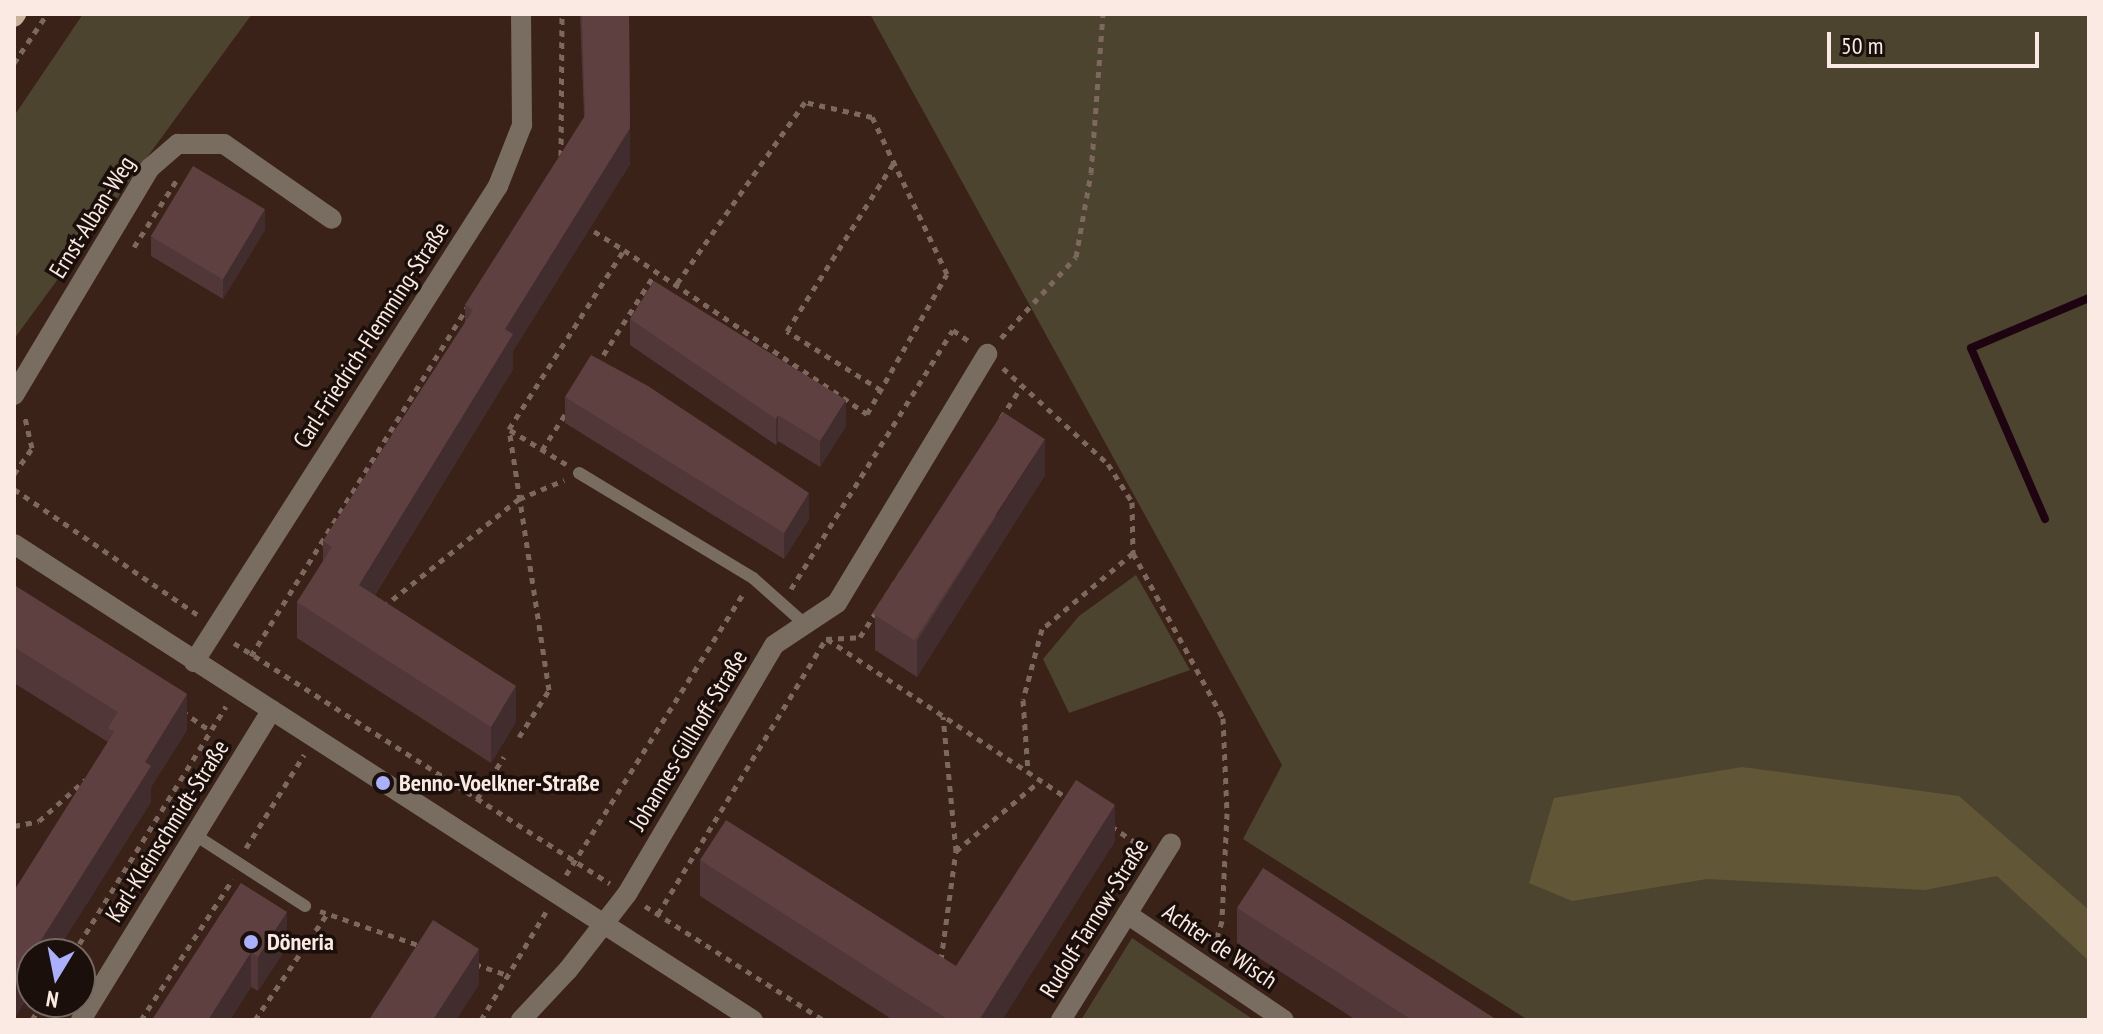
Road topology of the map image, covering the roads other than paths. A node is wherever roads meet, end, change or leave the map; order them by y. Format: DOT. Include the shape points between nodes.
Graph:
graph roads {
  1 [pos="521,14"];
  2 [pos="332,219"];
  3 [pos="987,354"];
  4 [pos="23,400"];
  5 [pos="579,473"];
  6 [pos="14,544"];
  7 [pos="806,625"];
  8 [pos="194,662"];
  9 [pos="272,710"];
  10 [pos="195,835"];
  11 [pos="1166,851"];
  12 [pos="305,906"];
  13 [pos="1127,914"];
  14 [pos="600,923"];
  15 [pos="81,1020"];
  16 [pos="521,1020"];
  17 [pos="753,1020"];
  18 [pos="1061,1020"];
  19 [pos="1284,1020"];
  1 -- 8 [label="street, Carl-Friedrich-Flemming-Straße" via="522,125 498,186"];
  2 -- 4 [label="street, Ernst-Alban-Weg" via="224,144 178,144 150,168"];
  3 -- 7 [label="street, Johannes-Gillhoff-Straße" via="837,603"];
  5 -- 7 [label="lane" via="753,578"];
  6 -- 8 [label="street"];
  7 -- 14 [label="street, Johannes-Gillhoff-Straße" via="774,645 627,894"];
  8 -- 9 [label="street"];
  9 -- 10 [label="street, Karl-Kleinschmidt-Straße"];
  9 -- 14 [label="street"];
  10 -- 12 [label="lane"];
  10 -- 15 [label="street, Karl-Kleinschmidt-Straße"];
  11 -- 13 [label="street, Rudolf-Tarnow-Straße"];
  13 -- 18 [label="street, Rudolf-Tarnow-Straße"];
  13 -- 19 [label="street, Achter de Wisch"];
  14 -- 16 [label="street, Johannes-Gillhoff-Straße" via="568,970"];
  14 -- 17 [label="street"];
}
